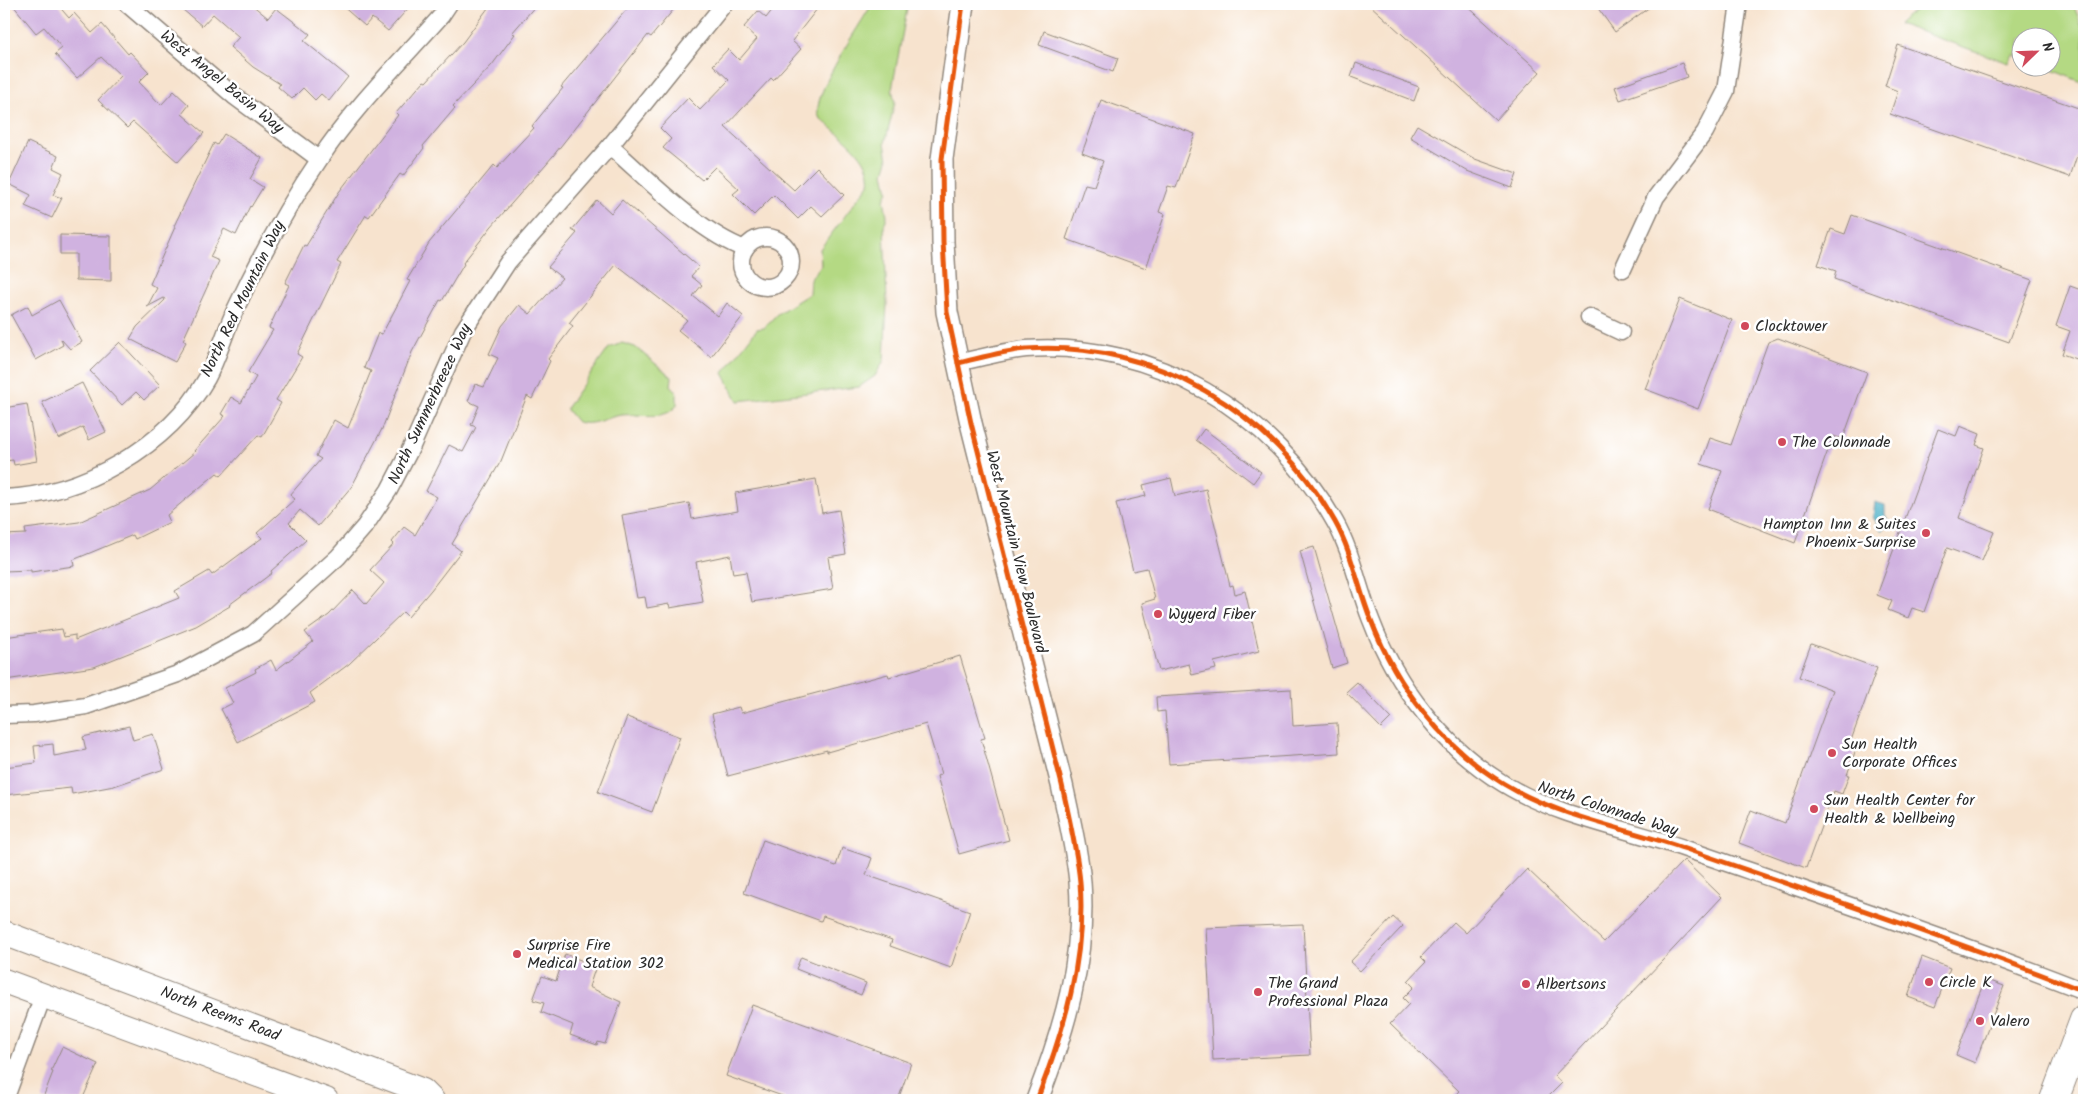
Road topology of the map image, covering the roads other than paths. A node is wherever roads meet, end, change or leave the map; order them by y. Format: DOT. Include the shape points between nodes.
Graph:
graph roads {
  1 [pos="127,4"];
  2 [pos="448,4"];
  3 [pos="724,4"];
  4 [pos="963,4"];
  5 [pos="1739,4"];
  6 [pos="610,146"];
  7 [pos="319,159"];
  8 [pos="744,249"];
  9 [pos="1624,269"];
  10 [pos="1589,317"];
  11 [pos="1621,332"];
  12 [pos="958,364"];
  13 [pos="4,498"];
  14 [pos="4,714"];
  15 [pos="4,933"];
  16 [pos="4,981"];
  17 [pos="2084,991"];
  18 [pos="43,996"];
  19 [pos="2084,1020"];
  20 [pos="5,1100"];
  21 [pos="326,1100"];
  22 [pos="432,1100"];
  23 [pos="1037,1100"];
  24 [pos="2054,1100"];
  1 -- 7 [label="street, West Angel Basin Way" via="234,96"];
  2 -- 7 [label="street, North Red Mountain Way"];
  3 -- 6 [label="street, North Summerbreeze Way"];
  4 -- 12 [label="street, West Mountain View Boulevard" via="942,159 947,312"];
  5 -- 9 [label="street" via="1726,91 1705,132 1656,197"];
  6 -- 8 [label="street" via="706,228"];
  6 -- 14 [label="street, North Summerbreeze Way" via="508,262 463,331 412,446 365,526 291,601 252,634 178,674 86,706 34,714"];
  7 -- 13 [label="street, North Red Mountain Way" via="280,222 236,309 207,378 182,411 155,439 96,476 40,494"];
  10 -- 11 [label="street"];
  12 -- 17 [label="street, North Colonnade Way" via="1025,350 1099,353 1172,372 1230,406 1292,460 1337,525 1372,623 1398,674 1423,712 1470,761 1505,785 1542,803 1686,848"];
  12 -- 23 [label="street, West Mountain View Boulevard" via="1062,785 1080,882 1081,925 1067,1015"];
  15 -- 22 [label="main road, North Reems Road" via="423,1091"];
  16 -- 18 [label="main road"];
  18 -- 20 [label="street"];
  18 -- 21 [label="main road"];
  19 -- 24 [label="highway"];
}
